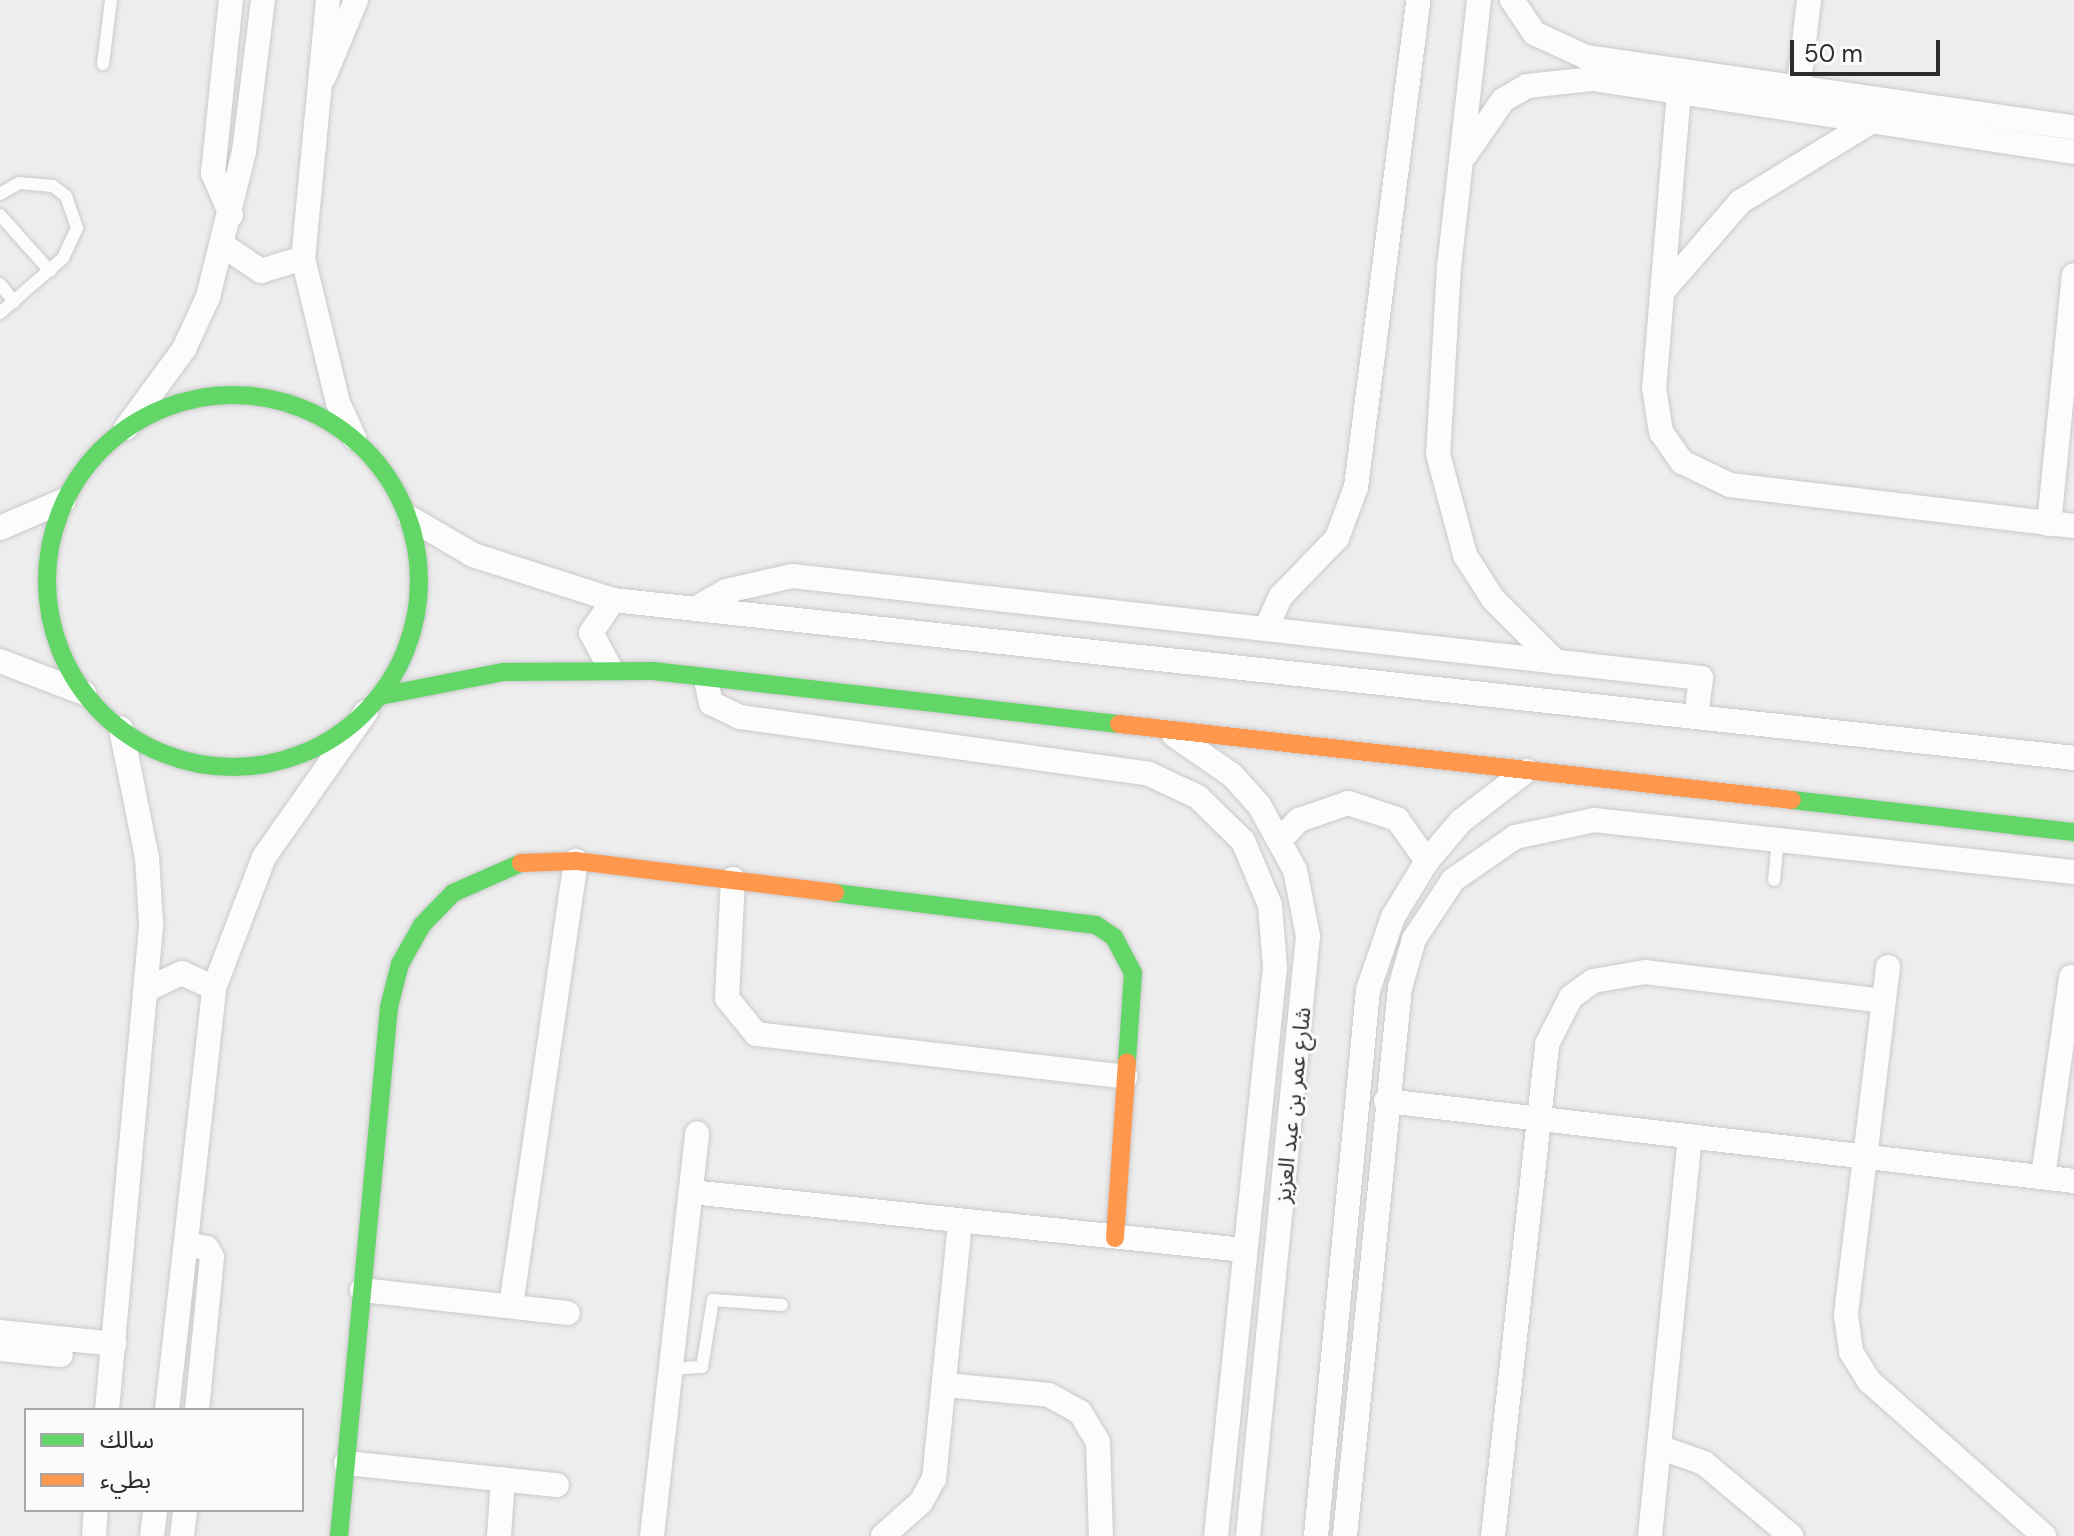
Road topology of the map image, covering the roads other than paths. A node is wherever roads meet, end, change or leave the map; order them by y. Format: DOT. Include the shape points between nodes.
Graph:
graph roads {
  1 [pos="111,0"];
  2 [pos="231,0"];
  3 [pos="263,0"];
  4 [pos="328,0"];
  5 [pos="356,0"];
  6 [pos="1418,0"];
  7 [pos="1479,0"];
  8 [pos="1512,0"];
  9 [pos="1809,0"];
  10 [pos="103,64"];
  11 [pos="1799,83"];
  12 [pos="318,85"];
  13 [pos="1679,92"];
  14 [pos="1872,121"];
  15 [pos="2074,127"];
  16 [pos="2074,152"];
  17 [pos="1461,163"];
  18 [pos="0,194"];
  19 [pos="0,215"];
  20 [pos="231,215"];
  21 [pos="224,246"];
  22 [pos="303,258"];
  23 [pos="50,271"];
  24 [pos="2074,275"];
  25 [pos="0,284"];
  26 [pos="1662,293"];
  27 [pos="14,302"];
  28 [pos="0,313"];
  29 [pos="126,428"];
  30 [pos="354,438"];
  31 [pos="63,501"];
  32 [pos="410,518"];
  33 [pos="2049,524"];
  34 [pos="2074,526"];
  35 [pos="0,528"];
  36 [pos="613,600"];
  37 [pos="695,609"];
  38 [pos="1266,629"];
  39 [pos="0,661"];
  40 [pos="1556,662"];
  41 [pos="610,668"];
  42 [pos="706,680"];
  43 [pos="84,693"];
  44 [pos="373,704"];
  45 [pos="1696,716"];
  46 [pos="121,729"];
  47 [pos="1165,730"];
  48 [pos="2074,758"];
  49 [pos="1526,771"];
  50 [pos="1855,808"];
  51 [pos="2074,832"];
  52 [pos="1281,839"];
  53 [pos="1778,840"];
  54 [pos="1849,847"];
  55 [pos="576,861"];
  56 [pos="1427,861"];
  57 [pos="2074,872"];
  58 [pos="733,879"];
  59 [pos="1774,880"];
  60 [pos="1888,967"];
  61 [pos="2071,977"];
  62 [pos="150,988"];
  63 [pos="214,988"];
  64 [pos="1883,1001"];
  65 [pos="2070,1014"];
  66 [pos="1268,1054"];
  67 [pos="1298,1057"];
  68 [pos="1126,1077"];
  69 [pos="1386,1101"];
  70 [pos="1541,1119"];
  71 [pos="697,1134"];
  72 [pos="1690,1136"];
  73 [pos="1865,1157"];
  74 [pos="2043,1177"];
  75 [pos="2074,1181"];
  76 [pos="691,1192"];
  77 [pos="960,1221"];
  78 [pos="1115,1238"];
  79 [pos="186,1244"];
  80 [pos="1244,1250"];
  81 [pos="1340,1277"];
  82 [pos="1368,1279"];
  83 [pos="362,1290"];
  84 [pos="782,1305"];
  85 [pos="511,1306"];
  86 [pos="568,1313"];
  87 [pos="0,1332"];
  88 [pos="0,1349"];
  89 [pos="113,1352"];
  90 [pos="671,1369"];
  91 [pos="946,1385"];
  92 [pos="107,1408"];
  93 [pos="167,1408"];
  94 [pos="197,1408"];
  95 [pos="1659,1447"];
  96 [pos="346,1463"];
  97 [pos="503,1479"];
  98 [pos="1218,1481"];
  99 [pos="1252,1483"];
  100 [pos="557,1485"];
  101 [pos="96,1512"];
  102 [pos="155,1512"];
  103 [pos="185,1512"];
  104 [pos="94,1536"];
  105 [pos="152,1536"];
  106 [pos="182,1536"];
  107 [pos="339,1536"];
  108 [pos="499,1536"];
  109 [pos="652,1536"];
  110 [pos="883,1536"];
  111 [pos="1101,1536"];
  112 [pos="1216,1536"];
  113 [pos="1248,1536"];
  114 [pos="1316,1536"];
  115 [pos="1345,1536"];
  116 [pos="1493,1536"];
  117 [pos="1650,1536"];
  118 [pos="1791,1536"];
  119 [pos="2044,1536"];
  1 -- 10 [label="lane"];
  2 -- 20 [label="street" via="213,173"];
  3 -- 20 [label="street"];
  4 -- 12 [label="street"];
  5 -- 12 [label="street" via="347,35"];
  6 -- 38 [label="street" via="1356,487 1337,538 1281,596"];
  7 -- 17 [label="street"];
  8 -- 11 [label="street" via="1534,33 1586,57"];
  9 -- 11 [label="street"];
  11 -- 15 [label="street"];
  12 -- 22 [label="street"];
  13 -- 14 [label="street"];
  13 -- 17 [label="street" via="1592,79 1527,86 1503,100"];
  13 -- 26 [label="street"];
  14 -- 16 [label="street"];
  14 -- 26 [label="street" via="1740,202"];
  17 -- 40 [label="street" via="1439,401 1446,506 1493,599"];
  18 -- 23 [label="lane" via="36,181 66,196 77,228"];
  19 -- 23 [label="lane"];
  20 -- 21 [label="street"];
  21 -- 22 [label="street" via="261,271"];
  21 -- 29 [label="street" via="184,349"];
  22 -- 30 [label="street" via="334,390"];
  23 -- 27 [label="lane"];
  24 -- 33 [label="street"];
  25 -- 27 [label="lane"];
  26 -- 33 [label="street" via="1655,413 1670,448 1704,477"];
  27 -- 28 [label="lane"];
  29 -- 30 [label="street" via="170,405 218,395 278,401"];
  29 -- 31 [label="street" via="90,461"];
  30 -- 32 [label="street" via="387,475"];
  31 -- 35 [label="street"];
  31 -- 43 [label="street" via="49,550 47,600 59,649"];
  32 -- 36 [label="street" via="541,583"];
  32 -- 44 [label="street" via="421,579 413,626"];
  33 -- 34 [label="street"];
  36 -- 37 [label="street"];
  36 -- 41 [label="street" via="591,633"];
  37 -- 38 [label="street" via="726,591 792,576"];
  37 -- 45 [label="street"];
  38 -- 40 [label="street"];
  39 -- 43 [label="street"];
  40 -- 45 [label="street" via="1701,678"];
  41 -- 42 [label="street"];
  41 -- 44 [label="street" via="504,672"];
  42 -- 47 [label="street"];
  42 -- 66 [label="street" via="711,703 740,717 1130,771 1198,797 1243,841 1270,905 1275,967"];
  43 -- 46 [label="street"];
  44 -- 46 [label="street" via="291,758 247,767 159,752"];
  44 -- 63 [label="street" via="264,857"];
  45 -- 48 [label="street"];
  46 -- 62 [label="street" via="147,858"];
  47 -- 49 [label="street"];
  47 -- 52 [label="street, شارع عمر بن عبد العزيز" via="1232,775"];
  49 -- 50 [label="street"];
  49 -- 56 [label="street" via="1461,821"];
  50 -- 51 [label="street"];
  50 -- 54 [label="street"];
  52 -- 56 [label="street" via="1322,808 1361,805 1397,819"];
  52 -- 67 [label="street, شارع عمر بن عبد العزيز" via="1308,936"];
  53 -- 54 [label="street"];
  53 -- 59 [label="lane"];
  53 -- 69 [label="street" via="1594,820 1540,829 1479,858 1453,880 1414,939 1400,988"];
  54 -- 57 [label="street"];
  55 -- 58 [label="street"];
  55 -- 83 [label="street" via="535,859 492,871 453,893 422,925 400,964"];
  55 -- 85 [label="street"];
  56 -- 81 [label="street" via="1393,917 1368,990"];
  58 -- 68 [label="street" via="1096,925 1114,937 1133,973"];
  58 -- 68 [label="street" via="727,998 756,1034"];
  60 -- 64 [label="street"];
  61 -- 65 [label="street"];
  62 -- 63 [label="street" via="182,973"];
  62 -- 89 [label="street"];
  63 -- 79 [label="street"];
  64 -- 70 [label="street" via="1645,972 1593,981 1555,1019"];
  64 -- 73 [label="street"];
  65 -- 74 [label="street"];
  66 -- 67 [label="street"];
  66 -- 80 [label="street"];
  67 -- 99 [label="street, شارع عمر بن عبد العزيز"];
  68 -- 78 [label="street"];
  69 -- 70 [label="street"];
  69 -- 82 [label="street"];
  70 -- 72 [label="street"];
  70 -- 116 [label="street"];
  71 -- 76 [label="street"];
  72 -- 73 [label="street"];
  72 -- 95 [label="street"];
  73 -- 74 [label="street"];
  73 -- 119 [label="street" via="1846,1315 1851,1352 1869,1381"];
  74 -- 75 [label="street"];
  76 -- 77 [label="street"];
  76 -- 90 [label="street"];
  77 -- 78 [label="street"];
  77 -- 91 [label="street"];
  78 -- 80 [label="street"];
  79 -- 93 [label="street"];
  79 -- 94 [label="street" via="207,1248 212,1257"];
  80 -- 98 [label="street"];
  81 -- 82 [label="street"];
  81 -- 114 [label="street"];
  82 -- 115 [label="street"];
  83 -- 85 [label="street"];
  83 -- 96 [label="street"];
  84 -- 90 [label="lane" via="713,1300 702,1367"];
  85 -- 86 [label="street"];
  87 -- 89 [label="street"];
  88 -- 89 [label="street"];
  89 -- 92 [label="street"];
  90 -- 109 [label="street"];
  91 -- 110 [label="street" via="934,1479 921,1502"];
  91 -- 111 [label="street" via="1049,1395 1080,1412 1098,1442"];
  95 -- 117 [label="street"];
  95 -- 118 [label="street" via="1704,1463"];
  96 -- 97 [label="street"];
  96 -- 107 [label="street"];
  97 -- 100 [label="street"];
  97 -- 108 [label="street"];
  98 -- 99 [label="street"];
  98 -- 112 [label="street"];
  99 -- 113 [label="street, شارع عمر بن عبد العزيز"];
  101 -- 104 [label="street"];
  102 -- 105 [label="street"];
  103 -- 106 [label="street"];
}
